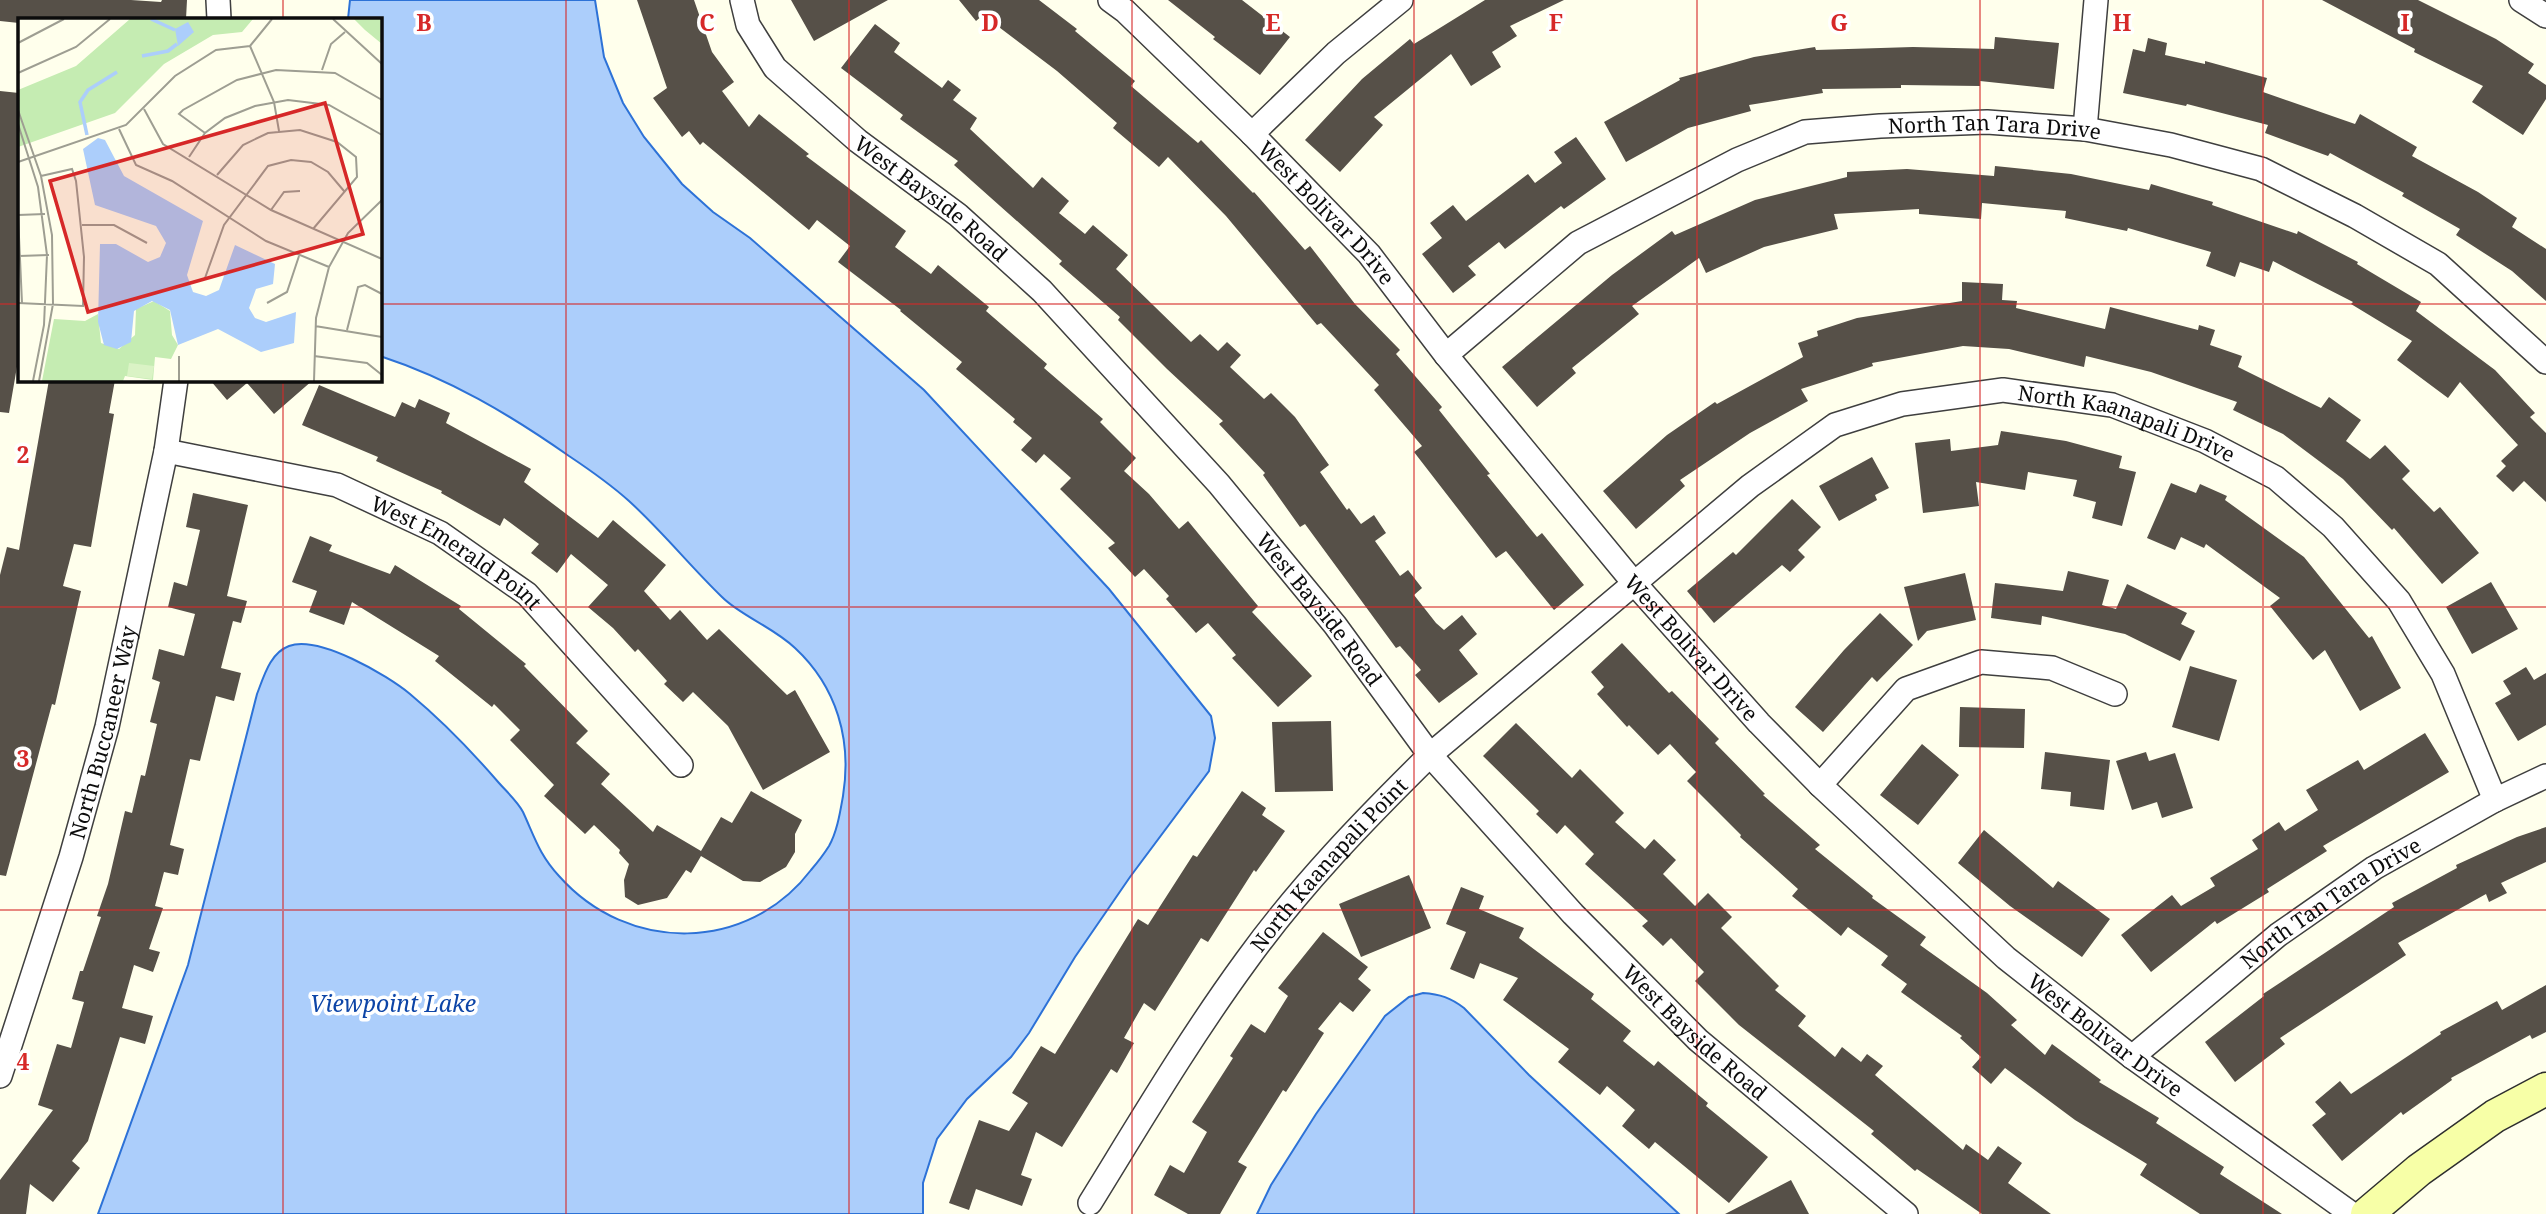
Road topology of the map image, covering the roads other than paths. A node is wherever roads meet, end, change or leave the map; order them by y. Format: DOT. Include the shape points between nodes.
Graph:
graph roads {
  1 [pos="218,0"];
  2 [pos="742,0"];
  3 [pos="1110,0"];
  4 [pos="1401,0"];
  5 [pos="2096,0"];
  6 [pos="2521,0"];
  7 [pos="2546,16"];
  8 [pos="219,18"];
  9 [pos="2085,129"];
  10 [pos="1252,134"];
  11 [pos="1446,355"];
  12 [pos="2546,362"];
  13 [pos="176,382"];
  14 [pos="166,451"];
  15 [pos="1634,583"];
  16 [pos="2115,694"];
  17 [pos="1430,755"];
  18 [pos="681,765"];
  19 [pos="2546,776"];
  20 [pos="1820,785"];
  21 [pos="2495,800"];
  22 [pos="2132,1057"];
  23 [pos="0,1076"];
  24 [pos="2546,1089"];
  25 [pos="1090,1203"];
  26 [pos="1906,1214"];
  27 [pos="2352,1214"];
  28 [pos="2367,1214"];
  1 -- 8 [label="street"];
  2 -- 17 [label="street, West Bayside Road" via="748,25 775,68 858,141 958,215 1042,291 1200,464 1335,625"];
  3 -- 10 [label="street, West Bolivar Drive"];
  4 -- 10 [label="street" via="1336,53"];
  5 -- 9 [label="street"];
  6 -- 7 [label="street"];
  9 -- 11 [label="street, North Tan Tara Drive" via="1987,122 1805,132 1737,160 1578,243"];
  9 -- 12 [label="street, North Tan Tara Drive" via="2171,145 2285,180 2438,264"];
  10 -- 11 [label="street, West Bolivar Drive" via="1369,254"];
  11 -- 15 [label="street, West Bolivar Drive"];
  13 -- 14 [label="street, North Buccaneer Way"];
  14 -- 18 [label="street, West Emerald Point" via="337,485 440,533 527,594"];
  14 -- 23 [label="street, North Buccaneer Way" via="107,727 71,857"];
  15 -- 17 [label="street, North Kaanapali Point"];
  15 -- 20 [label="street, West Bolivar Drive"];
  15 -- 21 [label="street, North Kaanapali Drive" via="1750,486 1835,425 1902,404 2003,390 2112,405 2205,441 2276,478 2333,527 2399,601 2443,674"];
  16 -- 20 [label="street" via="2052,668 1980,662 1906,689"];
  17 -- 25 [label="street, North Kaanapali Point" via="1322,866 1262,940 1186,1049"];
  17 -- 26 [label="street, West Bayside Road" via="1573,914 1698,1040"];
  19 -- 21 [label="street, North Tan Tara Drive"];
  20 -- 22 [label="street, West Bolivar Drive" via="2006,958"];
  21 -- 22 [label="street, North Tan Tara Drive" via="2374,868 2278,935"];
  22 -- 27 [label="street, West Bolivar Drive"];
  24 -- 28 [label="street" via="2484,1123"];
}
